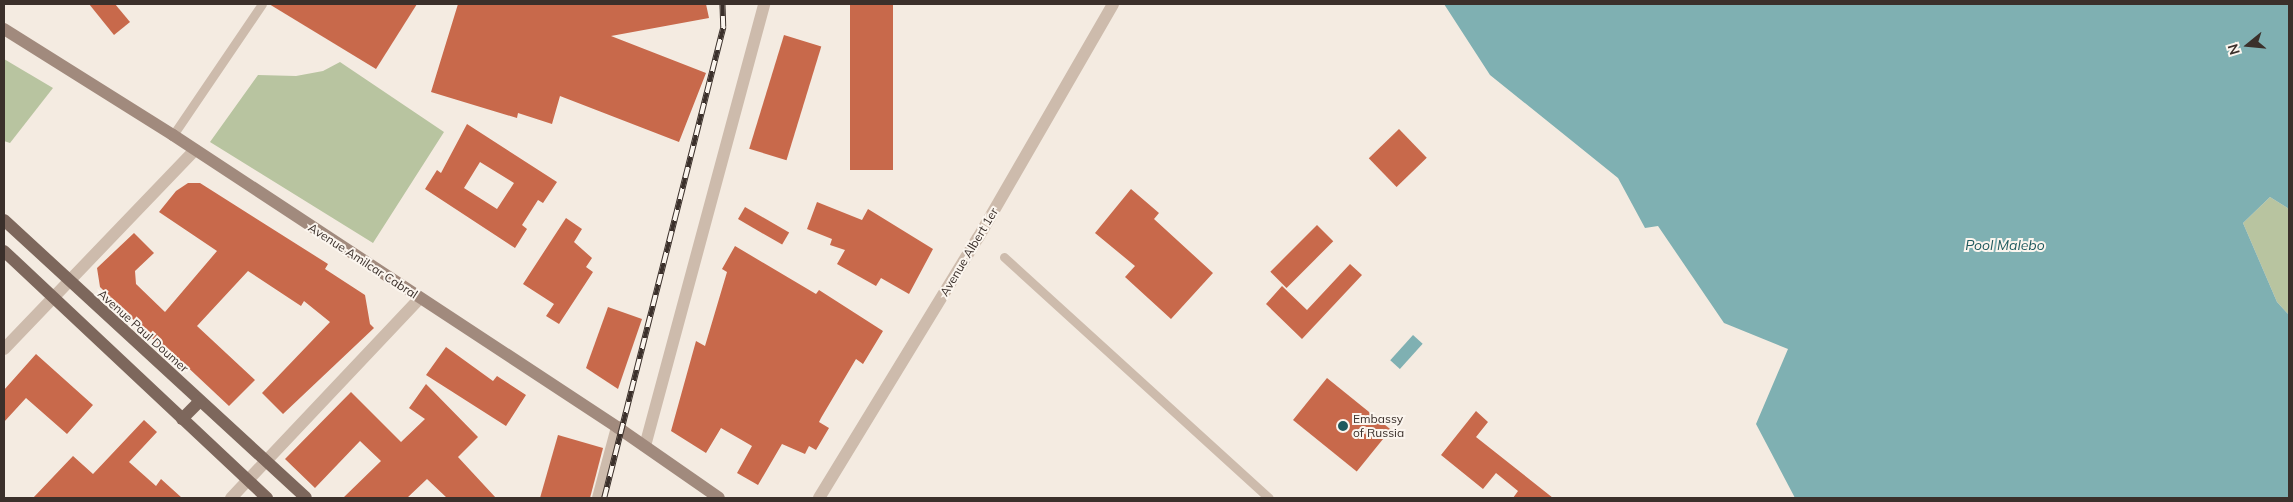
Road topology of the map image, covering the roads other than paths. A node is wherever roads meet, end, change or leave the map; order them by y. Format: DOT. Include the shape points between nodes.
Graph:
graph roads {
  1 [pos="262,4"];
  2 [pos="764,4"];
  3 [pos="1114,4"];
  4 [pos="4,29"];
  5 [pos="173,135"];
  6 [pos="195,150"];
  7 [pos="4,220"];
  8 [pos="4,251"];
  9 [pos="1004,257"];
  10 [pos="70,283"];
  11 [pos="420,298"];
  12 [pos="54,299"];
  13 [pos="4,349"];
  14 [pos="200,401"];
  15 [pos="182,419"];
  16 [pos="617,427"];
  17 [pos="645,446"];
  18 [pos="267,460"];
  19 [pos="248,481"];
  20 [pos="1265,496"];
  21 [pos="231,498"];
  22 [pos="267,498"];
  23 [pos="306,498"];
  24 [pos="598,498"];
  25 [pos="719,498"];
  26 [pos="820,498"];
  1 -- 5 [label="lane"];
  2 -- 17 [label="street"];
  3 -- 26 [label="street, Avenue Albert 1er" via="978,238"];
  4 -- 5 [label="main road, Avenue Amilcar Cabral"];
  5 -- 6 [label="main road, Avenue Amilcar Cabral"];
  6 -- 10 [label="street"];
  6 -- 11 [label="main road, Avenue Amilcar Cabral"];
  7 -- 10 [label="main road, Avenue Paul Doumer"];
  8 -- 12 [label="main road"];
  9 -- 20 [label="lane"];
  10 -- 12 [label="street"];
  10 -- 14 [label="main road, Avenue Paul Doumer"];
  11 -- 16 [label="main road, Avenue Amilcar Cabral"];
  11 -- 18 [label="street"];
  12 -- 13 [label="street"];
  12 -- 15 [label="main road"];
  14 -- 15 [label="main road"];
  14 -- 18 [label="main road, Avenue Paul Doumer"];
  15 -- 19 [label="main road"];
  16 -- 17 [label="main road, Avenue Amilcar Cabral"];
  16 -- 24 [label="street"];
  17 -- 25 [label="main road, Avenue Amilcar Cabral"];
  18 -- 19 [label="street"];
  18 -- 23 [label="main road, Avenue Paul Doumer"];
  19 -- 21 [label="street"];
  19 -- 22 [label="main road"];
}
